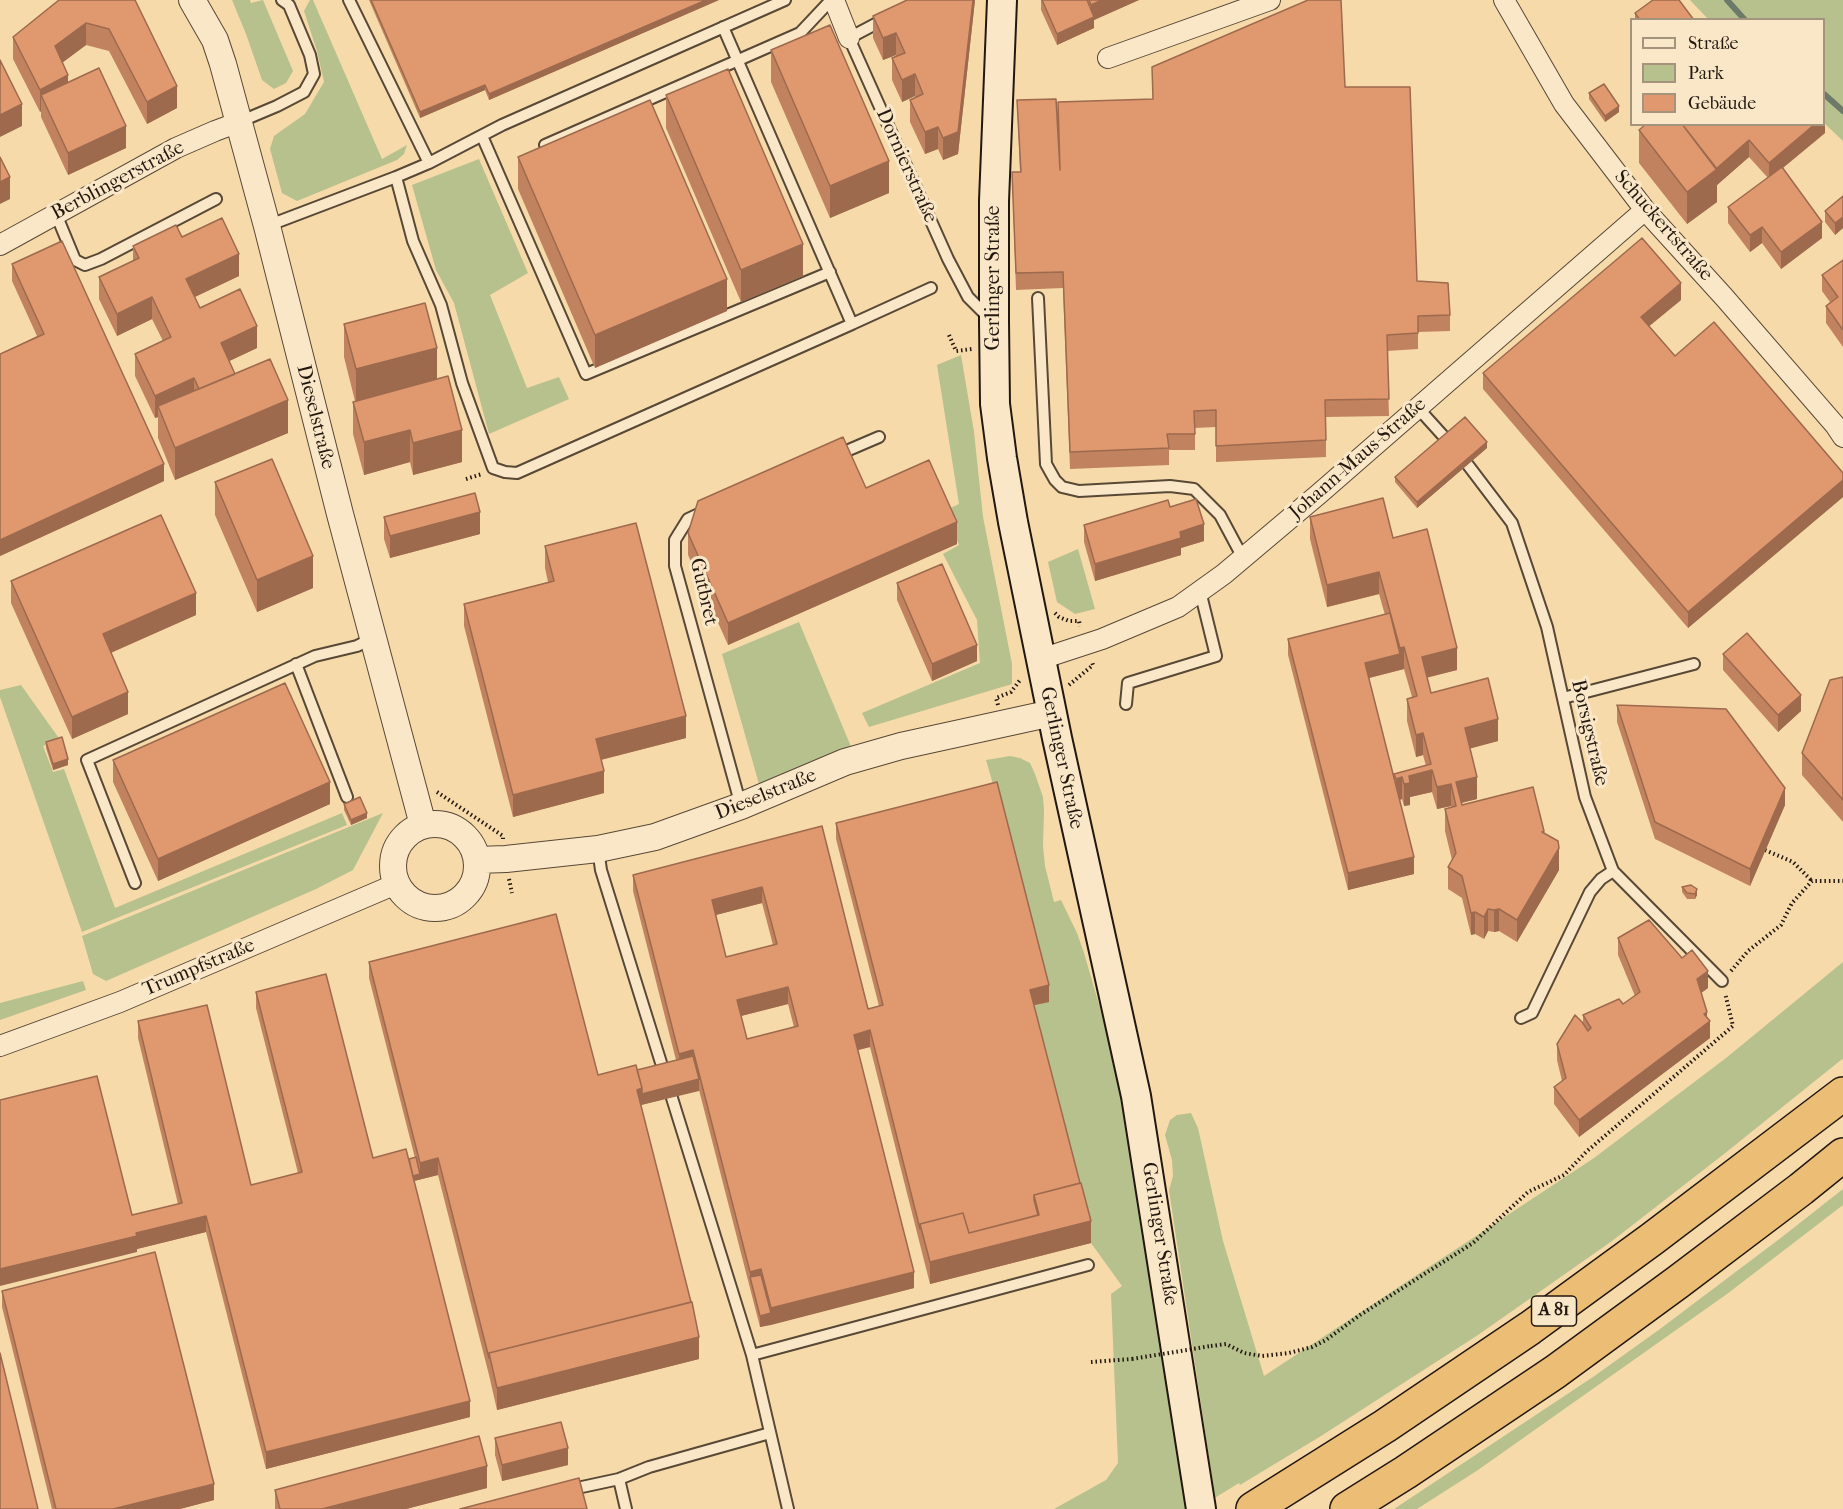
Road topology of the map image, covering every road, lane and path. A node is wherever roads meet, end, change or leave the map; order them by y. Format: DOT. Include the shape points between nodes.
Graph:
graph roads {
  1 [pos="349,0"];
  2 [pos="785,0"];
  3 [pos="833,0"];
  4 [pos="1002,0"];
  5 [pos="1270,0"];
  6 [pos="1504,0"];
  7 [pos="290,2"];
  8 [pos="193,3"];
  9 [pos="897,14"];
  10 [pos="723,27"];
  11 [pos="849,38"];
  12 [pos="1108,58"];
  13 [pos="737,60"];
  14 [pos="239,123"];
  15 [pos="482,136"];
  16 [pos="530,152"];
  17 [pos="429,163"];
  18 [pos="396,177"];
  19 [pos="216,199"];
  20 [pos="1645,210"];
  21 [pos="56,214"];
  22 [pos="267,226"];
  23 [pos="0,245"];
  24 [pos="830,272"];
  25 [pos="931,288"];
  26 [pos="1038,298"];
  27 [pos="994,322"];
  28 [pos="852,324"];
  29 [pos="949,335"];
  30 [pos="962,350"];
  31 [pos="1418,408"];
  32 [pos="879,437"];
  33 [pos="1843,437"];
  34 [pos="1446,439"];
  35 [pos="826,460"];
  36 [pos="1468,465"];
  37 [pos="480,475"];
  38 [pos="466,479"];
  39 [pos="719,505"];
  40 [pos="1242,558"];
  41 [pos="1200,591"];
  42 [pos="374,638"];
  43 [pos="1041,659"];
  44 [pos="296,664"];
  45 [pos="1694,664"];
  46 [pos="1563,698"];
  47 [pos="1126,704"];
  48 [pos="1052,713"];
  49 [pos="415,796"];
  50 [pos="347,797"];
  51 [pos="741,806"];
  52 [pos="423,825"];
  53 [pos="598,849"];
  54 [pos="1765,850"];
  55 [pos="506,859"];
  56 [pos="477,860"];
  57 [pos="1613,871"];
  58 [pos="1812,881"];
  59 [pos="1843,881"];
  60 [pos="135,883"];
  61 [pos="396,884"];
  62 [pos="512,893"];
  63 [pos="1722,981"];
  64 [pos="1521,1018"];
  65 [pos="0,1046"];
  66 [pos="1843,1094"];
  67 [pos="1843,1155"];
  68 [pos="1088,1265"];
  69 [pos="752,1355"];
  70 [pos="1091,1362"];
  71 [pos="770,1433"];
  72 [pos="618,1479"];
  73 [pos="562,1491"];
  74 [pos="626,1509"];
  75 [pos="788,1509"];
  76 [pos="1201,1509"];
  77 [pos="1253,1509"];
  78 [pos="1347,1509"];
  1 -- 17 [label="lane"];
  2 -- 10 [label="lane"];
  3 -- 11 [label="street, Dornierstraße"];
  3 -- 13 [label="lane" via="800,33"];
  4 -- 27 [label="main road, Gerlinger Straße" via="994,201"];
  5 -- 12 [label="street"];
  6 -- 20 [label="street, Schuckertstraße" via="1564,104"];
  7 -- 14 [label="lane" via="314,74 304,92"];
  8 -- 14 [label="street, Dieselstraße" via="217,48"];
  9 -- 11 [label="lane"];
  10 -- 13 [label="lane"];
  10 -- 15 [label="lane"];
  11 -- 27 [label="lane, Dornierstraße" via="948,259 968,297"];
  13 -- 16 [label="lane"];
  13 -- 24 [label="lane"];
  14 -- 21 [label="street, Berblingerstraße" via="176,148"];
  14 -- 22 [label="street, Dieselstraße"];
  15 -- 17 [label="lane"];
  15 -- 24 [label="lane" via="586,374"];
  17 -- 18 [label="lane"];
  18 -- 22 [label="lane"];
  18 -- 28 [label="lane" via="413,241 441,305 462,383 493,468 504,472 517,472"];
  19 -- 21 [label="lane" via="85,265 75,260"];
  20 -- 31 [label="street, Johann-Maus-Straße"];
  20 -- 33 [label="street, Schuckertstraße"];
  21 -- 23 [label="street, Berblingerstraße"];
  22 -- 42 [label="street, Dieselstraße"];
  24 -- 28 [label="lane"];
  25 -- 28 [label="lane"];
  26 -- 40 [label="lane" via="1046,464 1055,480 1062,487 1078,490 1170,486 1194,489 1220,515"];
  27 -- 43 [label="main road, Gerlinger Straße" via="995,404 1002,458"];
  29 -- 30 [label="path" via="956,351"];
  31 -- 34 [label="lane"];
  31 -- 40 [label="street, Johann-Maus-Straße"];
  32 -- 35 [label="lane"];
  36 -- 46 [label="lane, Borsigstraße" via="1512,523 1547,627"];
  37 -- 38 [label="path"];
  39 -- 51 [label="lane, Gutbret" via="688,519 675,540 675,566"];
  40 -- 41 [label="street, Johann-Maus-Straße"];
  41 -- 43 [label="street, Johann-Maus-Straße" via="1130,628"];
  41 -- 47 [label="lane" via="1216,656 1128,683"];
  42 -- 44 [label="lane"];
  42 -- 49 [label="street, Dieselstraße"];
  43 -- 48 [label="main road, Gerlinger Straße"];
  44 -- 50 [label="lane"];
  44 -- 60 [label="lane" via="87,759"];
  45 -- 46 [label="lane"];
  46 -- 57 [label="lane, Borsigstraße" via="1585,797"];
  48 -- 51 [label="street, Dieselstraße" via="846,762"];
  48 -- 76 [label="main road, Gerlinger Straße" via="1140,1116"];
  49 -- 52 [label="street, Dieselstraße"];
  49 -- 55 [label="path" via="434,791 503,836"];
  51 -- 53 [label="street, Dieselstraße" via="655,837"];
  52 -- 56 [label="street" via="441,824 458,830 474,849"];
  52 -- 61 [label="street" via="410,831 393,855"];
  53 -- 55 [label="street, Dieselstraße"];
  53 -- 69 [label="lane" via="601,870"];
  54 -- 58 [label="path" via="1793,862"];
  55 -- 56 [label="street, Dieselstraße"];
  55 -- 62 [label="path"];
  56 -- 61 [label="street" via="470,889 447,907 417,905"];
  57 -- 63 [label="lane, Borsigstraße"];
  57 -- 64 [label="lane" via="1590,892 1532,1013"];
  58 -- 59 [label="path"];
  58 -- 63 [label="path" via="1792,903 1781,925 1748,951"];
  61 -- 65 [label="street, Trumpfstraße" via="120,1002"];
  63 -- 70 [label="path, bridge" via="1733,1026 1564,1175 1528,1192 1473,1243 1326,1340 1289,1353 1262,1356 1226,1344"];
  66 -- 77 [label="highway, A 81" via="1530,1328"];
  67 -- 78 [label="highway, A 81" via="1555,1372"];
  68 -- 69 [label="lane"];
  69 -- 71 [label="lane"];
  71 -- 72 [label="lane"];
  71 -- 75 [label="lane"];
  72 -- 73 [label="lane"];
  72 -- 74 [label="lane"];
}
